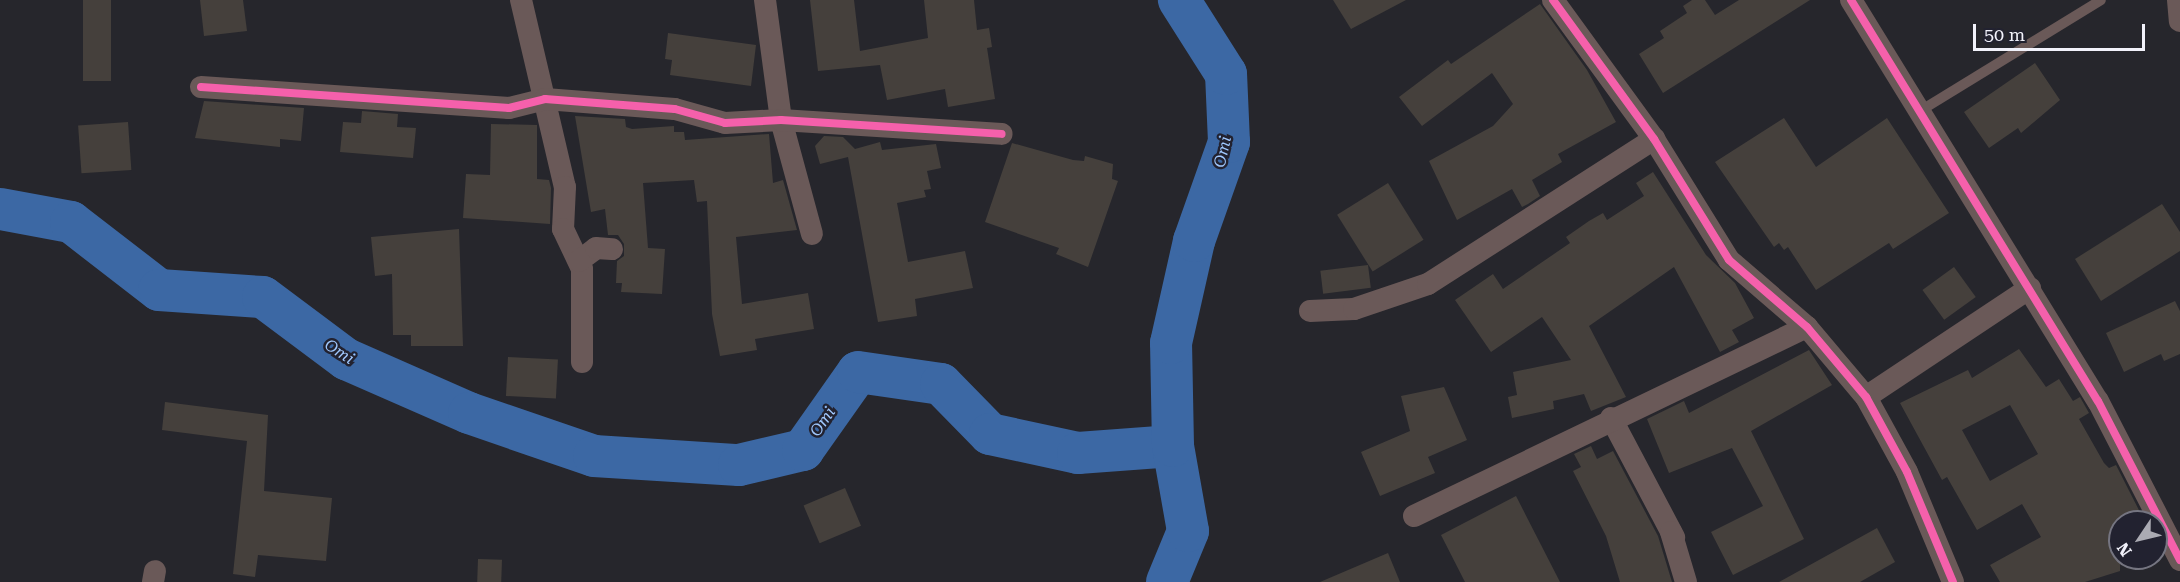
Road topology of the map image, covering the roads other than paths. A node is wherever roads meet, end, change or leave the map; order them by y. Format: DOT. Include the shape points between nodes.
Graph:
graph roads {
  1 [pos="521,0"];
  2 [pos="765,0"];
  3 [pos="1553,0"];
  4 [pos="1851,0"];
  5 [pos="2101,0"];
  6 [pos="2178,0"];
  7 [pos="2180,21"];
  8 [pos="201,87"];
  9 [pos="545,99"];
  10 [pos="1920,111"];
  11 [pos="781,120"];
  12 [pos="1002,134"];
  13 [pos="1654,139"];
  14 [pos="812,234"];
  15 [pos="612,249"];
  16 [pos="579,261"];
  17 [pos="2031,288"];
  18 [pos="1310,311"];
  19 [pos="1807,327"];
  20 [pos="582,362"];
  21 [pos="1866,397"];
  22 [pos="1611,418"];
  23 [pos="1414,516"];
  24 [pos="2180,560"];
  25 [pos="1686,582"];
  26 [pos="1953,582"];
  1 -- 9 [label="street"];
  2 -- 11 [label="street"];
  3 -- 13 [label="street"];
  4 -- 10 [label="street"];
  5 -- 10 [label="lane"];
  6 -- 7 [label="street"];
  8 -- 9 [label="street" via="509,108"];
  9 -- 11 [label="street" via="675,109 725,123"];
  9 -- 16 [label="street" via="565,187 563,229"];
  10 -- 17 [label="street"];
  11 -- 12 [label="street"];
  11 -- 14 [label="street"];
  13 -- 18 [label="street" via="1428,285 1354,309"];
  13 -- 19 [label="street" via="1729,260"];
  15 -- 16 [label="street" via="596,248"];
  16 -- 20 [label="street"];
  17 -- 21 [label="street"];
  17 -- 24 [label="street" via="2098,401"];
  19 -- 21 [label="street"];
  19 -- 22 [label="street"];
  21 -- 26 [label="street" via="1906,472"];
  22 -- 23 [label="street"];
  22 -- 25 [label="street" via="1672,535"];
}
